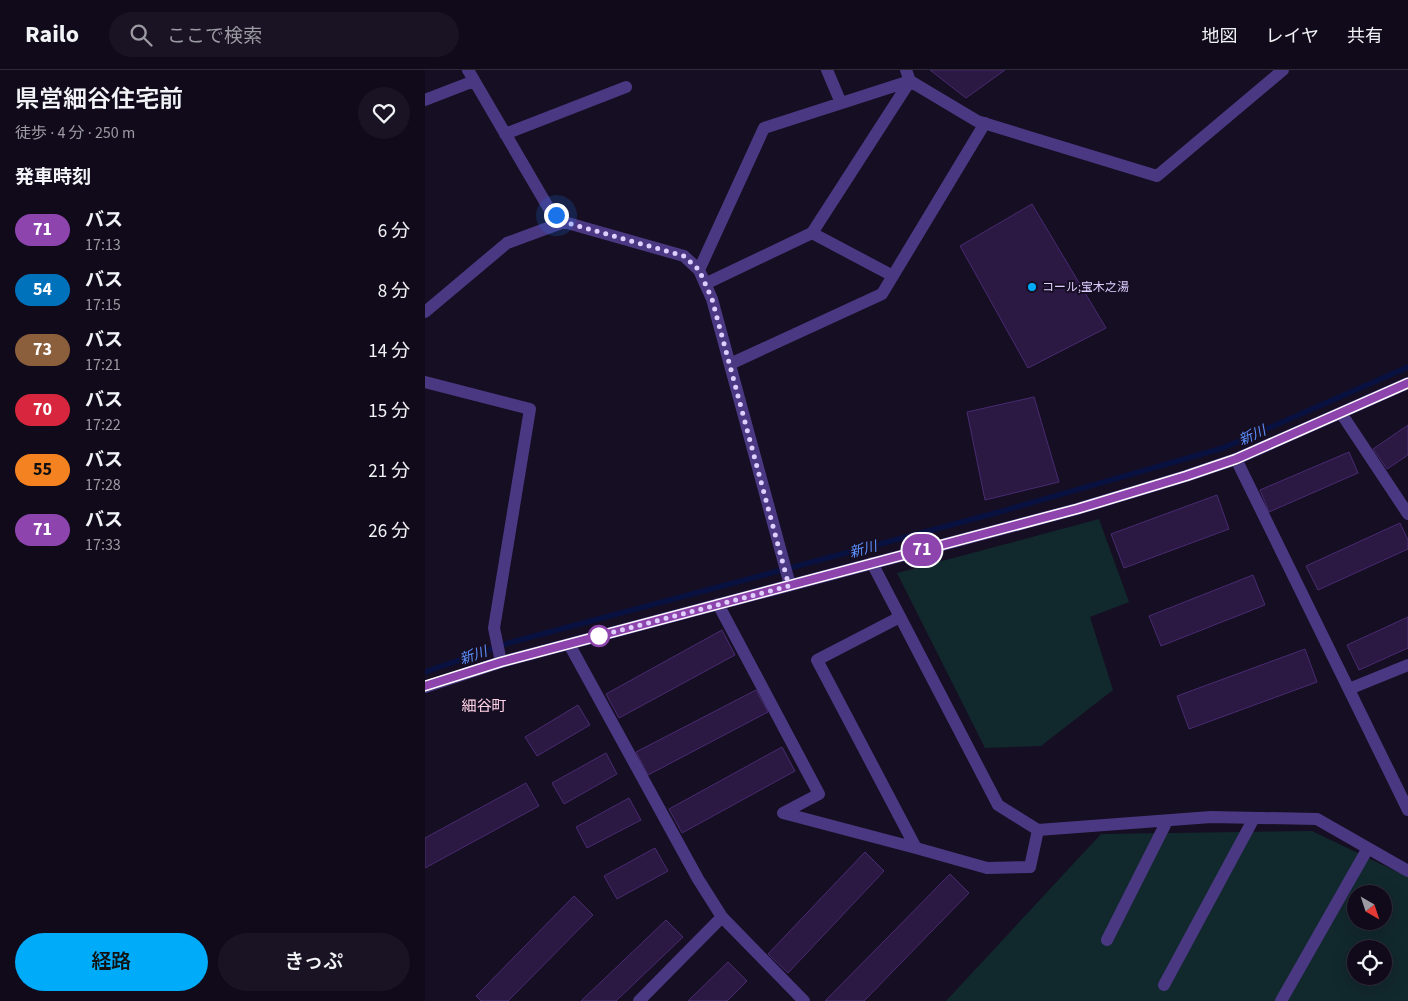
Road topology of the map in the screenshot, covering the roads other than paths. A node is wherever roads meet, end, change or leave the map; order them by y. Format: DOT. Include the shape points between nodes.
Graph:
graph roads {
  1 [pos="827,70"];
  2 [pos="1283,70"];
  3 [pos="471,76"];
  4 [pos="908,76"];
  5 [pos="626,87"];
  6 [pos="425,100"];
  7 [pos="841,103"];
  8 [pos="985,123"];
  9 [pos="505,134"];
  10 [pos="564,222"];
  11 [pos="812,233"];
  12 [pos="699,270"];
  13 [pos="893,276"];
  14 [pos="705,284"];
  15 [pos="425,312"];
  16 [pos="730,364"];
  17 [pos="425,382"];
  18 [pos="1408,383"];
  19 [pos="1341,413"];
  20 [pos="1236,459"];
  21 [pos="1408,514"];
  22 [pos="872,563"];
  23 [pos="789,586"];
  24 [pos="718,604"];
  25 [pos="900,617"];
  26 [pos="569,644"];
  27 [pos="501,662"];
  28 [pos="1408,665"];
  29 [pos="425,686"];
  30 [pos="1349,689"];
  31 [pos="1408,810"];
  32 [pos="1254,818"];
  33 [pos="1167,821"];
  34 [pos="1038,830"];
  35 [pos="917,848"];
  36 [pos="1368,848"];
  37 [pos="1408,871"];
  38 [pos="722,917"];
  39 [pos="1107,940"];
  40 [pos="1164,985"];
  41 [pos="639,1001"];
  42 [pos="804,1001"];
  43 [pos="1281,1001"];
  1 -- 7 [label="street"];
  2 -- 8 [label="street" via="1157,176"];
  3 -- 6 [label="street"];
  3 -- 9 [label="street"];
  4 -- 7 [label="street"];
  4 -- 8 [label="street"];
  4 -- 11 [label="street"];
  5 -- 9 [label="street"];
  7 -- 12 [label="street" via="764,128"];
  8 -- 13 [label="street"];
  9 -- 10 [label="street" via="548,207"];
  10 -- 12 [label="street" via="684,256"];
  10 -- 15 [label="street" via="507,243"];
  11 -- 13 [label="street"];
  11 -- 14 [label="street"];
  12 -- 14 [label="street"];
  13 -- 16 [label="street" via="882,294"];
  14 -- 16 [label="street"];
  16 -- 23 [label="street"];
  17 -- 27 [label="street" via="530,409 494,628"];
  18 -- 19 [label="street"];
  19 -- 20 [label="street"];
  19 -- 21 [label="street"];
  20 -- 22 [label="street" via="1077,509"];
  20 -- 30 [label="street"];
  22 -- 23 [label="street"];
  22 -- 25 [label="street"];
  23 -- 24 [label="street"];
  24 -- 26 [label="street"];
  24 -- 35 [label="street" via="819,794 783,813"];
  25 -- 34 [label="street" via="998,805"];
  25 -- 35 [label="street" via="817,660"];
  26 -- 27 [label="street"];
  26 -- 38 [label="street"];
  27 -- 29 [label="street"];
  28 -- 30 [label="street"];
  30 -- 31 [label="street"];
  32 -- 33 [label="street"];
  32 -- 36 [label="street" via="1317,819"];
  32 -- 40 [label="street"];
  33 -- 34 [label="street"];
  33 -- 39 [label="street"];
  34 -- 35 [label="street" via="1029,867 987,868"];
  36 -- 37 [label="street"];
  36 -- 43 [label="street"];
  38 -- 41 [label="street"];
  38 -- 42 [label="street"];
}
